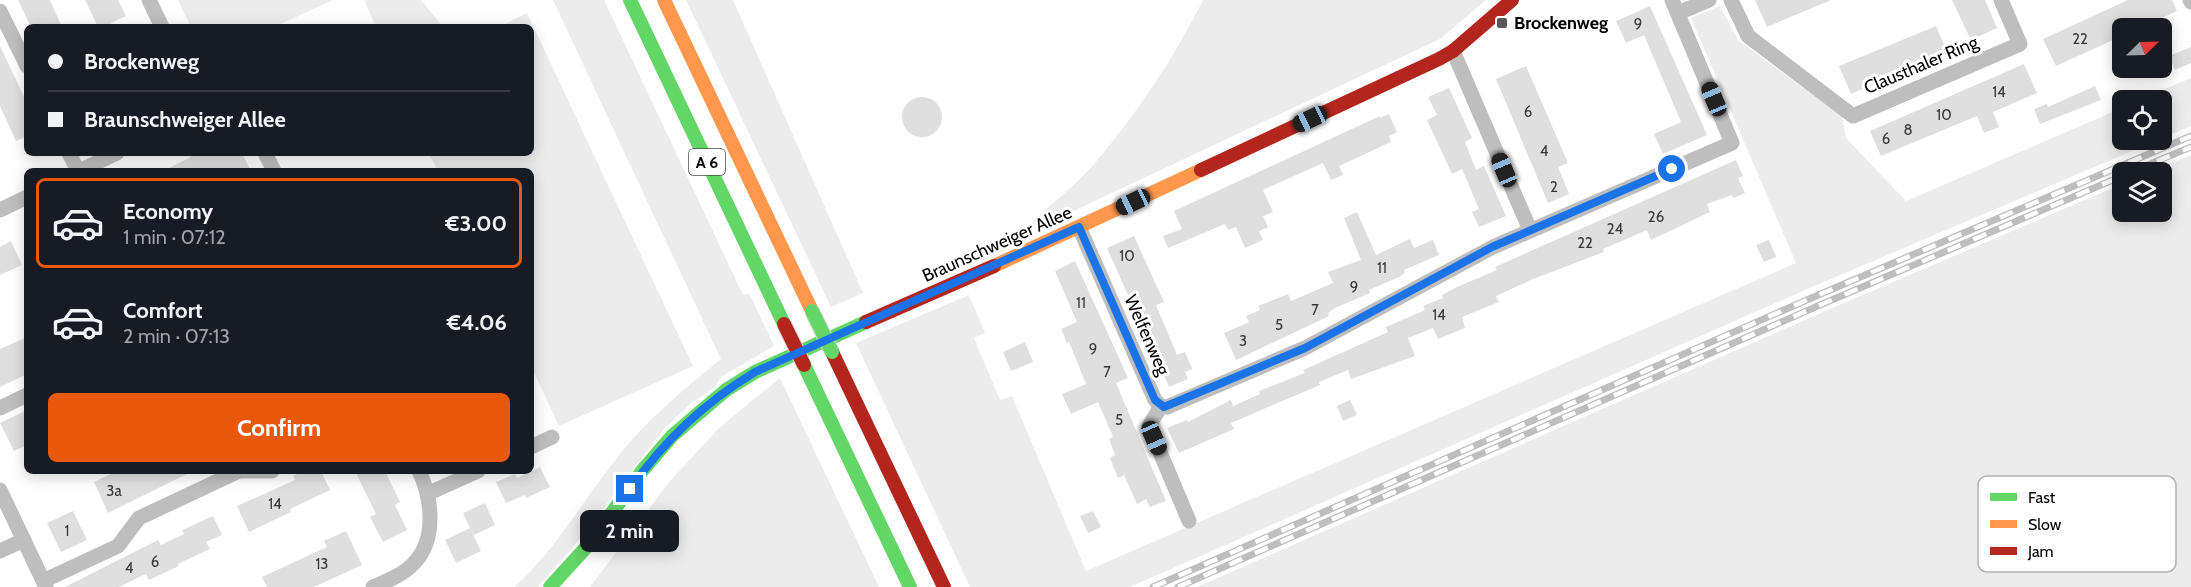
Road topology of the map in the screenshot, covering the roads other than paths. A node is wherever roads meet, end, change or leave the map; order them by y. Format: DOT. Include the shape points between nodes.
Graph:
graph roads {
  1 [pos="149,0"];
  2 [pos="630,0"];
  3 [pos="664,0"];
  4 [pos="1512,0"];
  5 [pos="1709,0"];
  6 [pos="1731,0"];
  7 [pos="2001,0"];
  8 [pos="1675,7"];
  9 [pos="0,10"];
  10 [pos="161,24"];
  11 [pos="1453,51"];
  12 [pos="24,60"];
  13 [pos="111,156"];
  14 [pos="85,168"];
  15 [pos="24,198"];
  16 [pos="0,210"];
  17 [pos="1079,227"];
  18 [pos="1530,230"];
  19 [pos="24,396"];
  20 [pos="1161,406"];
  21 [pos="0,408"];
  22 [pos="552,437"];
  23 [pos="534,446"];
  24 [pos="233,474"];
  25 [pos="419,474"];
  26 [pos="471,474"];
  27 [pos="0,490"];
  28 [pos="428,494"];
  29 [pos="1189,521"];
  30 [pos="24,540"];
  31 [pos="0,551"];
  32 [pos="44,584"];
  33 [pos="373,587"];
  34 [pos="550,587"];
  35 [pos="910,587"];
  36 [pos="944,587"];
  1 -- 10 [label="street"];
  2 -- 35 [label="main road, A 6, bridge"];
  3 -- 36 [label="main road, A 6, bridge"];
  4 -- 11 [label="main road, Braunschweiger Allee"];
  5 -- 8 [label="street"];
  6 -- 7 [label="street, Clausthaler Ring" via="1748,36 1853,116 2020,44"];
  8 -- 18 [label="street" via="1732,143"];
  9 -- 12 [label="street"];
  11 -- 17 [label="main road, Braunschweiger Allee"];
  11 -- 18 [label="street"];
  13 -- 14 [label="street"];
  15 -- 16 [label="street"];
  17 -- 20 [label="street, Welfenweg"];
  17 -- 34 [label="main road, Braunschweiger Allee" via="783,359 726,390 672,436 591,542"];
  18 -- 20 [label="street" via="1305,348 1167,407"];
  19 -- 21 [label="street"];
  20 -- 29 [label="street" via="1149,426"];
  22 -- 23 [label="street"];
  24 -- 32 [label="street" via="139,518 118,546"];
  25 -- 28 [label="street"];
  26 -- 28 [label="street"];
  27 -- 30 [label="street"];
  28 -- 33 [label="street" via="429,533 424,549 404,571"];
  30 -- 31 [label="street"];
  30 -- 32 [label="street"];
}
